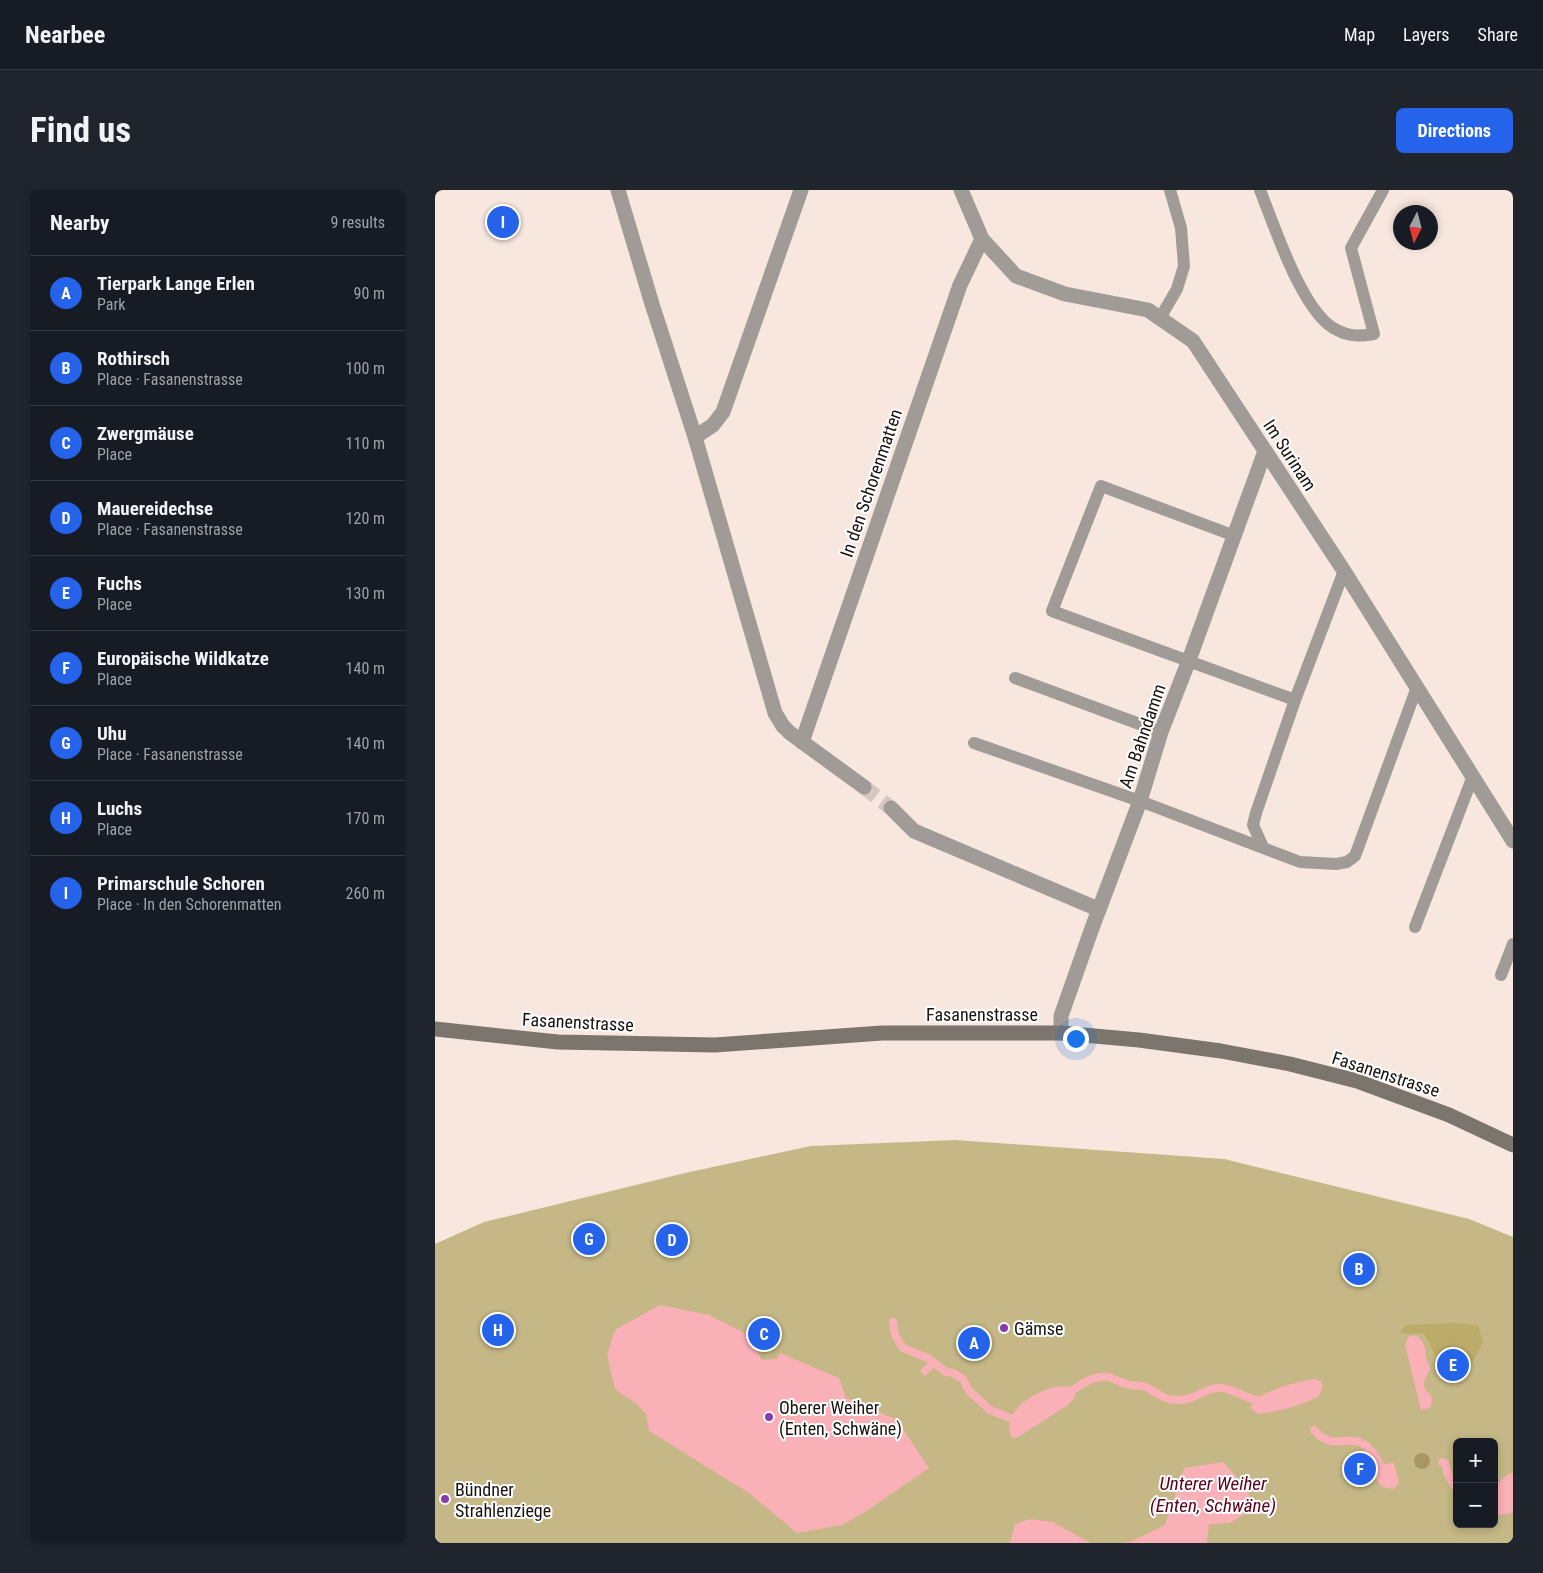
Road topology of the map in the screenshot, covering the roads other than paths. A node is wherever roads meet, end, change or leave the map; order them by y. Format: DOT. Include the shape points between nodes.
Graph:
graph roads {
  1 [pos="618,190"];
  2 [pos="801,190"];
  3 [pos="961,190"];
  4 [pos="1170,190"];
  5 [pos="1260,190"];
  6 [pos="1383,190"];
  7 [pos="982,239"];
  8 [pos="1160,318"];
  9 [pos="695,437"];
  10 [pos="1265,451"];
  11 [pos="1235,536"];
  12 [pos="1344,571"];
  13 [pos="1189,660"];
  14 [pos="1015,678"];
  15 [pos="1417,687"];
  16 [pos="1295,700"];
  17 [pos="1161,732"];
  18 [pos="802,742"];
  19 [pos="974,743"];
  20 [pos="1473,776"];
  21 [pos="864,787"];
  22 [pos="1140,801"];
  23 [pos="891,808"];
  24 [pos="1513,841"];
  25 [pos="1263,847"];
  26 [pos="1099,909"];
  27 [pos="1415,927"];
  28 [pos="1513,944"];
  29 [pos="1501,976"];
  30 [pos="435,1029"];
  31 [pos="1061,1034"];
  32 [pos="1513,1145"];
  1 -- 9 [label="street"];
  2 -- 9 [label="street" via="723,412 713,425"];
  3 -- 7 [label="street, Im Surinam"];
  4 -- 8 [label="lane" via="1181,228 1184,266 1177,289"];
  5 -- 6 [label="lane" via="1296,279 1316,314 1336,330 1357,337 1374,334 1351,248"];
  7 -- 8 [label="street, Im Surinam" via="1016,276 1065,294 1148,310"];
  7 -- 18 [label="street, In den Schorenmatten" via="960,285"];
  8 -- 10 [label="street, Im Surinam" via="1193,341"];
  9 -- 18 [label="street" via="775,713 783,726"];
  10 -- 11 [label="street, Am Bahndamm"];
  10 -- 12 [label="street, Im Surinam"];
  11 -- 13 [label="street, Am Bahndamm"];
  11 -- 13 [label="lane" via="1101,486 1052,610"];
  12 -- 15 [label="street, Im Surinam"];
  12 -- 16 [label="lane"];
  13 -- 16 [label="lane"];
  13 -- 17 [label="street, Am Bahndamm"];
  14 -- 17 [label="lane"];
  15 -- 20 [label="street, Im Surinam"];
  15 -- 25 [label="lane" via="1355,856 1347,862 1335,864 1300,862"];
  16 -- 25 [label="lane" via="1253,824"];
  17 -- 22 [label="street, Am Bahndamm"];
  18 -- 21 [label="street"];
  19 -- 22 [label="lane"];
  20 -- 24 [label="street, Im Surinam"];
  20 -- 27 [label="lane"];
  22 -- 25 [label="lane"];
  22 -- 26 [label="street, Am Bahndamm"];
  23 -- 26 [label="street" via="914,831"];
  26 -- 31 [label="street, Am Bahndamm" via="1061,1016"];
  28 -- 29 [label="lane"];
  30 -- 31 [label="main road, Fasanenstrasse" via="557,1042 715,1045 881,1033"];
  31 -- 32 [label="main road, Fasanenstrasse" via="1183,1046 1290,1064 1357,1081 1405,1098"];
}
